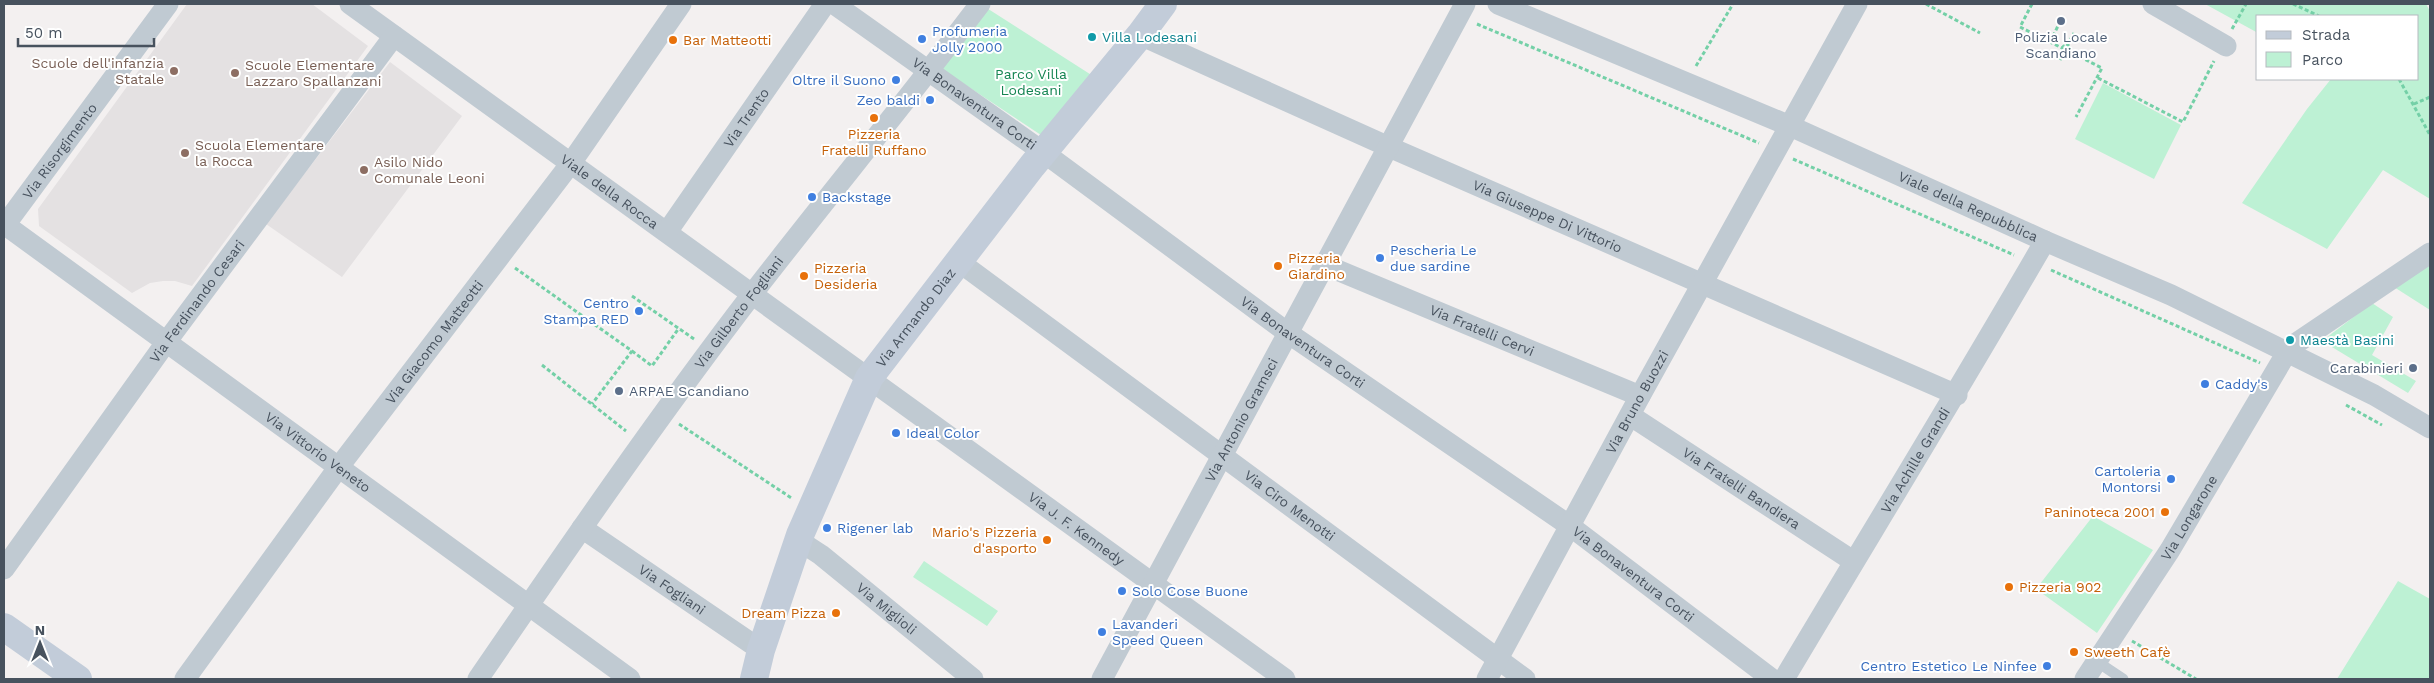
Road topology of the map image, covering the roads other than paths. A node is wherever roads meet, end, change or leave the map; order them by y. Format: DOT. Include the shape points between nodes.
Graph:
graph roads {
  1 [pos="168,4"];
  2 [pos="350,4"];
  3 [pos="681,4"];
  4 [pos="825,4"];
  5 [pos="834,4"];
  6 [pos="980,4"];
  7 [pos="1163,4"];
  8 [pos="1466,4"];
  9 [pos="1498,4"];
  10 [pos="1857,4"];
  11 [pos="2153,4"];
  12 [pos="1140,35"];
  13 [pos="394,36"];
  14 [pos="2225,45"];
  15 [pos="930,71"];
  16 [pos="1790,126"];
  17 [pos="1389,147"];
  18 [pos="1043,152"];
  19 [pos="571,164"];
  20 [pos="4,224"];
  21 [pos="667,232"];
  22 [pos="2045,241"];
  23 [pos="2430,254"];
  24 [pos="958,261"];
  25 [pos="1325,265"];
  26 [pos="1702,282"];
  27 [pos="751,295"];
  28 [pos="1288,333"];
  29 [pos="167,341"];
  30 [pos="2288,352"];
  31 [pos="868,378"];
  32 [pos="1957,394"];
  33 [pos="1640,396"];
  34 [pos="1631,416"];
  35 [pos="2430,428"];
  36 [pos="1223,455"];
  37 [pos="338,468"];
  38 [pos="1570,526"];
  39 [pos="582,528"];
  40 [pos="798,540"];
  41 [pos="1853,561"];
  42 [pos="4,569"];
  43 [pos="1154,583"];
  44 [pos="528,605"];
  45 [pos="4,627"];
  46 [pos="760,650"];
  47 [pos="1498,660"];
  48 [pos="2096,661"];
  49 [pos="78,679"];
  50 [pos="185,679"];
  51 [pos="478,679"];
  52 [pos="630,679"];
  53 [pos="754,679"];
  54 [pos="973,679"];
  55 [pos="1102,679"];
  56 [pos="1285,679"];
  57 [pos="1487,679"];
  58 [pos="1525,679"];
  59 [pos="1772,679"];
  60 [pos="1784,679"];
  61 [pos="2085,679"];
  62 [pos="2123,679"];
  1 -- 20 [label="street, Via Risorgimento"];
  2 -- 13 [label="street, Viale della Rocca"];
  3 -- 19 [label="street, Via Giacomo Matteotti"];
  4 -- 21 [label="street, Via Trento"];
  5 -- 15 [label="street, Via Bonaventura Corti"];
  6 -- 15 [label="street, Via Gilberto Fogliani"];
  7 -- 12 [label="street, Via Armando Diaz"];
  8 -- 17 [label="street, Via Antonio Gramsci"];
  9 -- 16 [label="street, Viale della Repubblica"];
  10 -- 16 [label="street, Via Bruno Buozzi"];
  11 -- 14 [label="street"];
  12 -- 17 [label="street, Via Giuseppe Di Vittorio"];
  12 -- 18 [label="street, Via Armando Diaz"];
  13 -- 19 [label="street, Viale della Rocca"];
  13 -- 29 [label="street, Via Ferdinando Cesari"];
  15 -- 18 [label="street, Via Bonaventura Corti"];
  15 -- 27 [label="street, Via Gilberto Fogliani"];
  16 -- 22 [label="street, Viale della Repubblica"];
  16 -- 26 [label="street, Via Bruno Buozzi"];
  17 -- 25 [label="street, Via Antonio Gramsci"];
  17 -- 26 [label="street, Via Giuseppe Di Vittorio"];
  18 -- 24 [label="street, Via Armando Diaz"];
  18 -- 28 [label="street, Via Bonaventura Corti"];
  19 -- 21 [label="street, Viale della Rocca"];
  19 -- 37 [label="street, Via Giacomo Matteotti"];
  20 -- 29 [label="street, Via Vittorio Veneto"];
  21 -- 27 [label="street, Viale della Rocca"];
  22 -- 30 [label="street, Viale della Repubblica" via="2171,295"];
  22 -- 32 [label="street, Via Achille Grandi"];
  23 -- 30 [label="street, Via Longarone" via="2295,344"];
  24 -- 31 [label="street, Via Armando Diaz"];
  24 -- 36 [label="street, Via Ciro Menotti"];
  25 -- 28 [label="street, Via Antonio Gramsci"];
  25 -- 33 [label="street, Via Fratelli Cervi"];
  26 -- 32 [label="street, Via Giuseppe Di Vittorio"];
  26 -- 33 [label="street, Via Bruno Buozzi"];
  27 -- 31 [label="street, Viale della Rocca"];
  27 -- 39 [label="street, Via Gilberto Fogliani"];
  28 -- 36 [label="street, Via Antonio Gramsci"];
  28 -- 38 [label="street, Via Bonaventura Corti"];
  29 -- 37 [label="street, Via Vittorio Veneto"];
  29 -- 42 [label="street, Via Ferdinando Cesari"];
  30 -- 35 [label="street, Viale della Repubblica" via="2374,394"];
  30 -- 48 [label="street, Via Longarone" via="2170,550"];
  31 -- 40 [label="street, Via Armando Diaz"];
  31 -- 43 [label="street, Via J. F. Kennedy"];
  32 -- 41 [label="street, Via Achille Grandi"];
  33 -- 34 [label="street, Via Bruno Buozzi"];
  34 -- 38 [label="street, Via Bruno Buozzi"];
  34 -- 41 [label="street, Via Fratelli Bandiera"];
  36 -- 43 [label="street, Via Antonio Gramsci"];
  36 -- 47 [label="street, Via Ciro Menotti"];
  37 -- 44 [label="street, Via Vittorio Veneto"];
  37 -- 50 [label="street, Via Giacomo Matteotti"];
  38 -- 47 [label="street, Via Bruno Buozzi"];
  38 -- 59 [label="street, Via Bonaventura Corti"];
  39 -- 44 [label="street, Via Gilberto Fogliani"];
  39 -- 46 [label="street, Via Fogliani"];
  40 -- 46 [label="street, Via Armando Diaz"];
  40 -- 54 [label="street, Via Miglioli" via="821,555"];
  41 -- 60 [label="street, Via Achille Grandi"];
  43 -- 55 [label="street, Via Antonio Gramsci"];
  43 -- 56 [label="street, Via J. F. Kennedy"];
  44 -- 51 [label="street, Via Gilberto Fogliani"];
  44 -- 52 [label="street, Via Vittorio Veneto"];
  45 -- 49 [label="street"];
  46 -- 53 [label="street, Via Armando Diaz"];
  47 -- 57 [label="street, Via Bruno Buozzi"];
  47 -- 58 [label="street, Via Ciro Menotti"];
  48 -- 61 [label="street, Via Longarone"];
  48 -- 62 [label="lane"];
}
